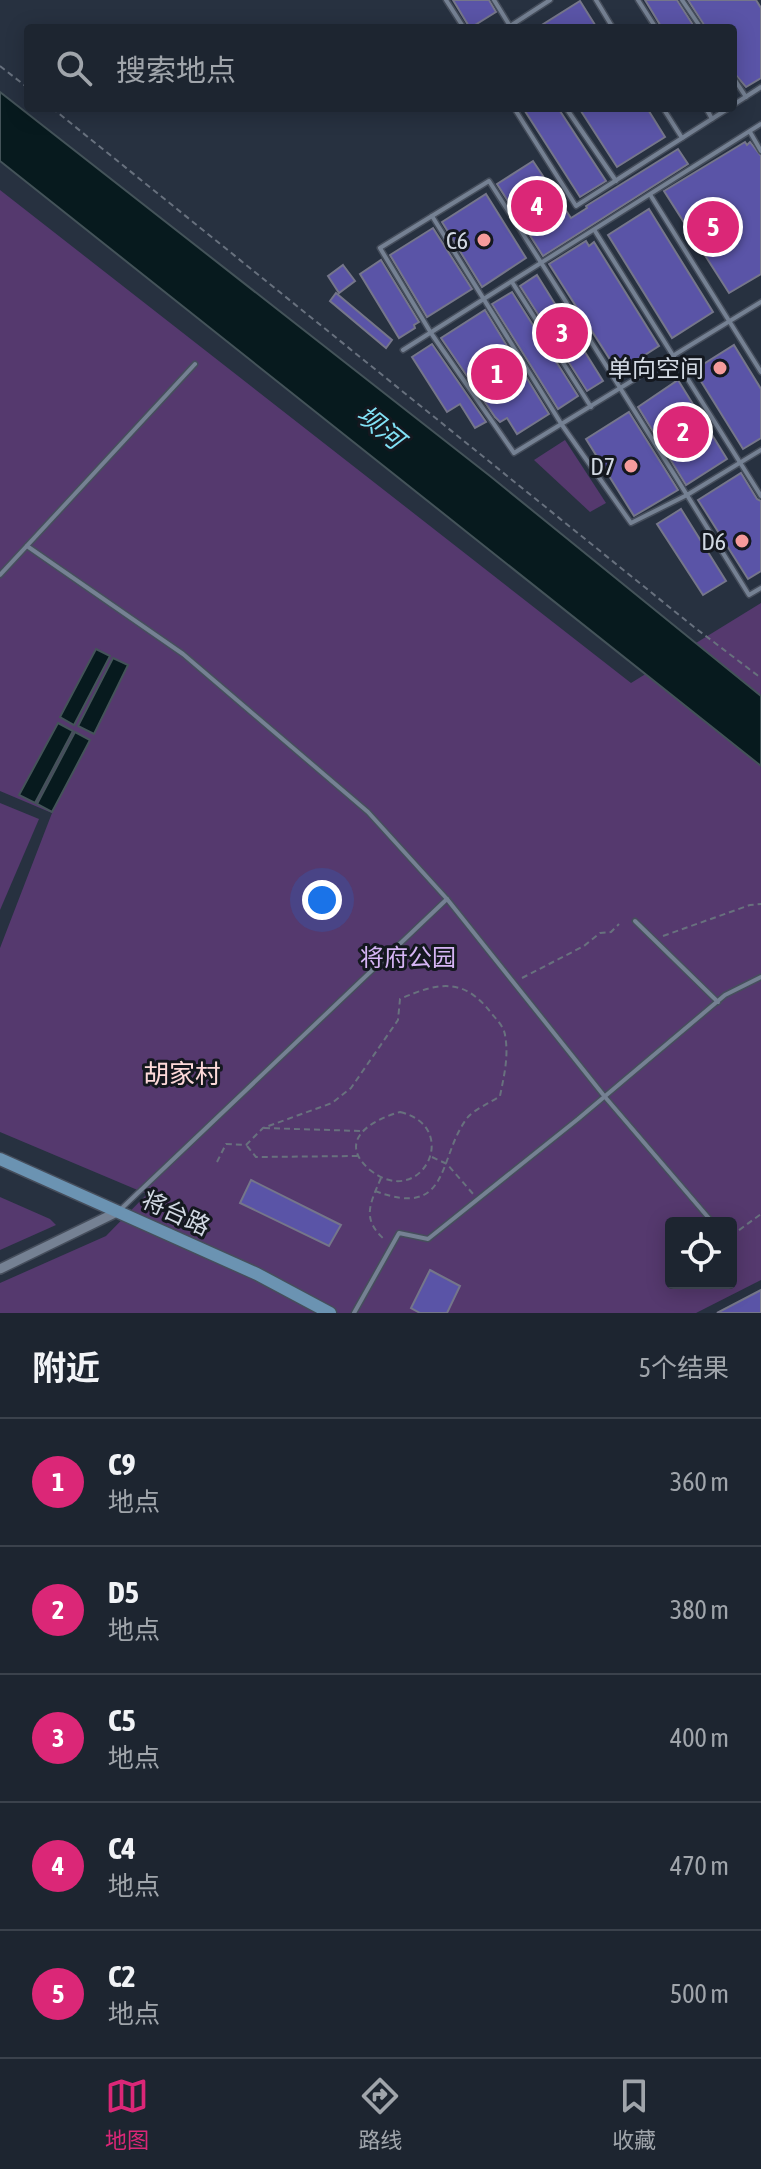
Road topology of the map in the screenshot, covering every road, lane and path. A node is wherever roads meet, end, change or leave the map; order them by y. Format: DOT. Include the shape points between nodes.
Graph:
graph roads {
  1 [pos="446,0"];
  2 [pos="494,0"];
  3 [pos="550,0"];
  4 [pos="596,0"];
  5 [pos="638,0"];
  6 [pos="682,0"];
  7 [pos="461,24"];
  8 [pos="508,24"];
  9 [pos="514,24"];
  10 [pos="611,24"];
  11 [pos="653,24"];
  12 [pos="698,24"];
  13 [pos="0,66"];
  14 [pos="737,83"];
  15 [pos="24,85"];
  16 [pos="761,87"];
  17 [pos="746,97"];
  18 [pos="737,103"];
  19 [pos="57,112"];
  20 [pos="517,112"];
  21 [pos="569,112"];
  22 [pos="666,112"];
  23 [pos="708,112"];
  24 [pos="723,112"];
  25 [pos="712,119"];
  26 [pos="761,124"];
  27 [pos="749,131"];
  28 [pos="682,138"];
  29 [pos="761,151"];
  30 [pos="616,181"];
  31 [pos="651,196"];
  32 [pos="432,216"];
  33 [pos="595,231"];
  34 [pos="542,264"];
  35 [pos="512,282"];
  36 [pos="484,299"];
  37 [pos="761,302"];
  38 [pos="729,322"];
  39 [pos="431,333"];
  40 [pos="403,350"];
  41 [pos="673,356"];
  42 [pos="195,364"];
  43 [pos="761,372"];
  44 [pos="621,389"];
  45 [pos="591,407"];
  46 [pos="562,425"];
  47 [pos="761,450"];
  48 [pos="740,463"];
  49 [pos="687,495"];
  50 [pos="761,496"];
  51 [pos="27,546"];
  52 [pos="0,575"];
  53 [pos="761,588"];
  54 [pos="761,678"];
  55 [pos="447,899"];
  56 [pos="761,904"];
  57 [pos="635,921"];
  58 [pos="619,924"];
  59 [pos="655,940"];
  60 [pos="761,977"];
  61 [pos="514,983"];
  62 [pos="718,1002"];
  63 [pos="605,1097"];
  64 [pos="263,1128"];
  65 [pos="360,1131"];
  66 [pos="246,1145"];
  67 [pos="360,1156"];
  68 [pos="430,1157"];
  69 [pos="0,1159"];
  70 [pos="217,1162"];
  71 [pos="447,1164"];
  72 [pos="381,1178"];
  73 [pos="375,1191"];
  74 [pos="477,1199"];
  75 [pos="119,1211"];
  76 [pos="761,1214"];
  77 [pos="708,1217"];
  78 [pos="737,1232"];
  79 [pos="391,1246"];
  80 [pos="0,1269"];
  81 [pos="330,1313"];
  82 [pos="354,1313"];
  1 -- 7 [label="lane"];
  2 -- 8 [label="lane"];
  3 -- 9 [label="lane"];
  4 -- 10 [label="lane"];
  5 -- 11 [label="lane"];
  6 -- 12 [label="lane"];
  13 -- 15 [label="path"];
  14 -- 17 [label="lane"];
  16 -- 17 [label="lane"];
  17 -- 18 [label="lane"];
  19 -- 54 [label="path"];
  20 -- 30 [label="lane" via="576,206"];
  21 -- 30 [label="lane"];
  22 -- 28 [label="lane"];
  23 -- 25 [label="lane"];
  24 -- 25 [label="lane"];
  25 -- 28 [label="lane"];
  26 -- 27 [label="lane"];
  27 -- 29 [label="lane"];
  27 -- 31 [label="lane"];
  28 -- 30 [label="lane"];
  31 -- 33 [label="lane"];
  31 -- 38 [label="lane"];
  32 -- 34 [label="lane" via="489,181"];
  32 -- 36 [label="lane"];
  32 -- 39 [label="lane" via="380,248"];
  33 -- 34 [label="lane"];
  33 -- 41 [label="lane"];
  34 -- 35 [label="lane"];
  34 -- 44 [label="lane"];
  35 -- 36 [label="lane"];
  35 -- 45 [label="lane"];
  36 -- 39 [label="lane"];
  36 -- 46 [label="lane"];
  37 -- 38 [label="lane"];
  38 -- 41 [label="lane"];
  38 -- 43 [label="lane"];
  39 -- 40 [label="lane"];
  39 -- 46 [label="lane" via="514,453"];
  41 -- 44 [label="lane"];
  41 -- 48 [label="lane"];
  42 -- 51 [label="lane"];
  44 -- 45 [label="lane"];
  44 -- 49 [label="lane"];
  45 -- 46 [label="lane"];
  46 -- 49 [label="lane" via="631,523"];
  47 -- 48 [label="lane"];
  48 -- 49 [label="lane"];
  48 -- 50 [label="lane"];
  49 -- 53 [label="lane" via="749,595"];
  51 -- 52 [label="lane"];
  51 -- 55 [label="lane" via="183,654 368,812"];
  55 -- 61 [label="lane"];
  55 -- 75 [label="lane"];
  56 -- 59 [label="path"];
  57 -- 59 [label="lane"];
  58 -- 61 [label="path"];
  59 -- 62 [label="lane"];
  60 -- 62 [label="lane"];
  61 -- 63 [label="lane"];
  62 -- 63 [label="lane"];
  63 -- 74 [label="lane"];
  63 -- 77 [label="lane"];
  64 -- 65 [label="path"];
  64 -- 66 [label="path"];
  64 -- 71 [label="path" via="332,1103 351,1088 398,1020 400,999 456,984 482,1000 505,1030 507,1062 500,1096 469,1116"];
  65 -- 67 [label="path"];
  65 -- 68 [label="path" via="379,1117 400,1112 416,1116 426,1125"];
  66 -- 67 [label="path" via="256,1157"];
  66 -- 70 [label="path" via="226,1144"];
  67 -- 72 [label="path"];
  68 -- 71 [label="path"];
  68 -- 72 [label="path" via="414,1177 396,1183"];
  69 -- 75 [label="main road, 将台路"];
  71 -- 73 [label="path" via="430,1192 390,1197"];
  71 -- 74 [label="path"];
  72 -- 73 [label="path"];
  73 -- 79 [label="path" via="368,1210 374,1230"];
  74 -- 79 [label="lane" via="428,1239 399,1233"];
  75 -- 80 [label="street"];
  75 -- 81 [label="main road, 将台路"];
  76 -- 78 [label="path"];
  79 -- 82 [label="lane"];
}
